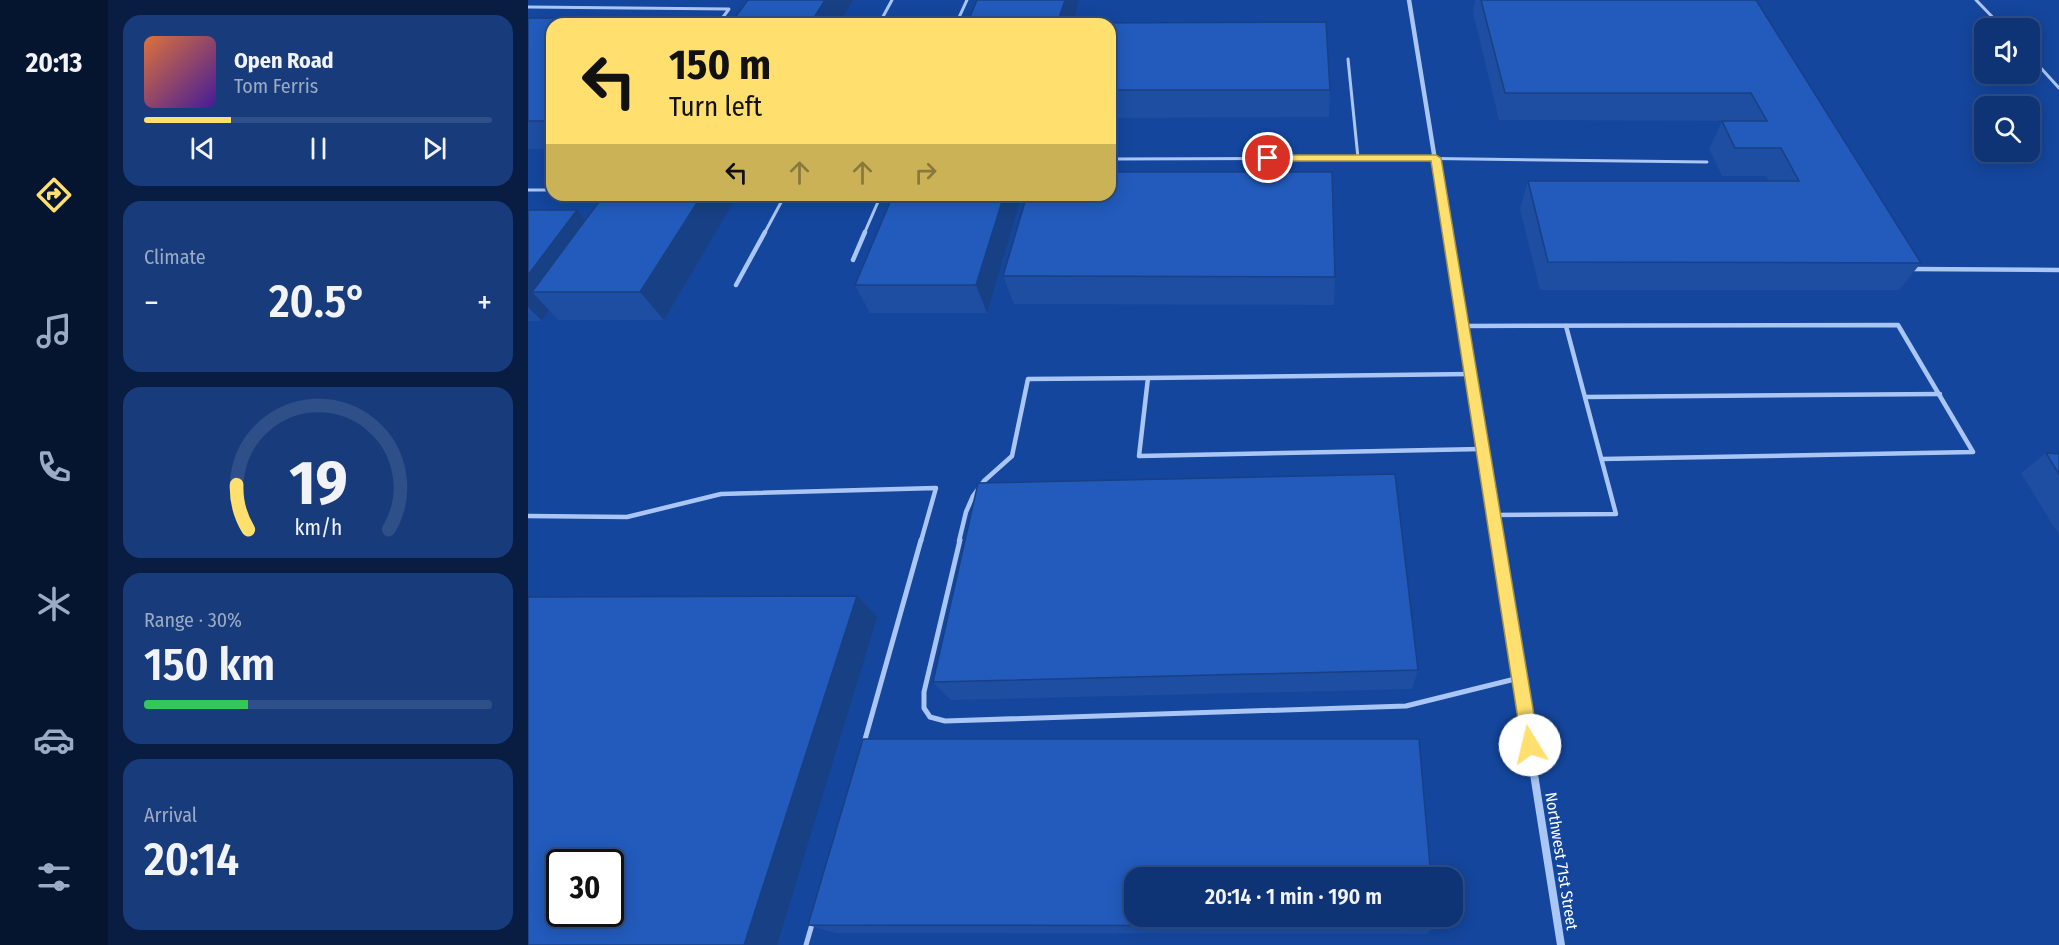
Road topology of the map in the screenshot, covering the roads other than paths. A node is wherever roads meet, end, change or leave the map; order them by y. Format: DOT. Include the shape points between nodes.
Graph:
graph roads {
  1 [pos="892,0"];
  2 [pos="967,0"];
  3 [pos="1409,0"];
  4 [pos="1976,0"];
  5 [pos="528,8"];
  6 [pos="722,18"];
  7 [pos="882,18"];
  8 [pos="959,18"];
  9 [pos="1993,18"];
  10 [pos="1348,58"];
  11 [pos="2040,67"];
  12 [pos="2059,88"];
  13 [pos="1358,158"];
  14 [pos="1436,158"];
  15 [pos="1116,159"];
  16 [pos="1707,162"];
  17 [pos="528,190"];
  18 [pos="546,190"];
  19 [pos="782,201"];
  20 [pos="878,201"];
  21 [pos="853,260"];
  22 [pos="1906,260"];
  23 [pos="2059,270"];
  24 [pos="736,285"];
  25 [pos="1463,326"];
  26 [pos="1566,326"];
  27 [pos="1471,374"];
  28 [pos="1148,378"];
  29 [pos="1940,394"];
  30 [pos="1586,397"];
  31 [pos="1482,449"];
  32 [pos="1602,459"];
  33 [pos="1492,515"];
  34 [pos="528,516"];
  35 [pos="1520,678"];
  36 [pos="862,751"];
  37 [pos="816,911"];
  38 [pos="806,945"];
  39 [pos="1561,945"];
  1 -- 7 [label="lane"];
  2 -- 8 [label="lane"];
  3 -- 14 [label="street, Northwest 71st Street"];
  4 -- 9 [label="lane"];
  5 -- 6 [label="lane" via="729,9"];
  10 -- 13 [label="lane"];
  11 -- 12 [label="lane"];
  13 -- 14 [label="lane"];
  13 -- 15 [label="lane"];
  14 -- 16 [label="lane"];
  14 -- 25 [label="street, Northwest 71st Street"];
  17 -- 18 [label="lane"];
  19 -- 24 [label="lane"];
  20 -- 21 [label="lane"];
  22 -- 23 [label="lane" via="1912,270"];
  25 -- 26 [label="lane"];
  25 -- 27 [label="street, Northwest 71st Street"];
  26 -- 29 [label="lane" via="1898,325"];
  26 -- 30 [label="lane"];
  27 -- 28 [label="lane"];
  27 -- 31 [label="street, Northwest 71st Street"];
  28 -- 31 [label="lane" via="1139,456"];
  28 -- 35 [label="lane" via="1028,379 1012,456 984,481 966,512 924,692 924,708 930,717 945,721 1406,706"];
  29 -- 30 [label="lane"];
  29 -- 32 [label="lane" via="1973,452"];
  30 -- 32 [label="lane"];
  31 -- 33 [label="street, Northwest 71st Street"];
  32 -- 33 [label="lane" via="1616,514"];
  33 -- 35 [label="street, Northwest 71st Street"];
  34 -- 36 [label="lane" via="627,517 721,494 936,488"];
  35 -- 39 [label="street, Northwest 71st Street"];
  37 -- 38 [label="lane"];
}
